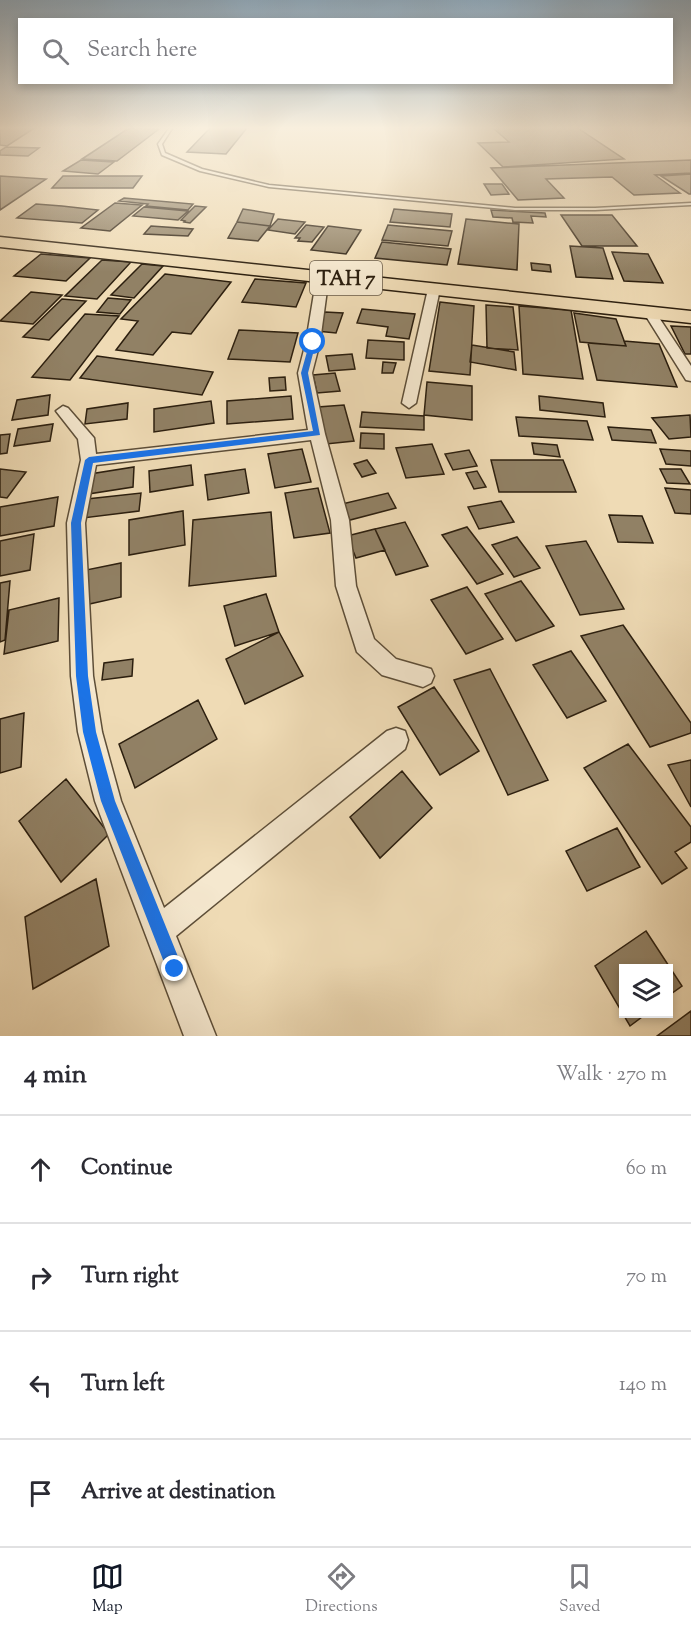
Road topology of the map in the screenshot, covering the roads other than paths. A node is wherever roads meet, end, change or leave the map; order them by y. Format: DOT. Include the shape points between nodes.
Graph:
graph roads {
  1 [pos="224,175"];
  2 [pos="691,204"];
  3 [pos="0,242"];
  4 [pos="323,275"];
  5 [pos="434,288"];
  6 [pos="650,313"];
  7 [pos="691,317"];
  8 [pos="691,377"];
  9 [pos="408,402"];
  10 [pos="63,411"];
  11 [pos="317,434"];
  12 [pos="89,460"];
  13 [pos="423,676"];
  14 [pos="396,740"];
  15 [pos="160,930"];
  16 [pos="200,1036"];
  1 -- 2 [label="lane" via="269,186 515,209"];
  3 -- 4 [label="highway, TAH 7"];
  4 -- 5 [label="highway, TAH 7"];
  4 -- 11 [label="street" via="305,373"];
  5 -- 6 [label="highway, TAH 7"];
  5 -- 9 [label="street"];
  6 -- 7 [label="highway, TAH 7"];
  6 -- 8 [label="street"];
  10 -- 12 [label="street" via="86,438"];
  11 -- 12 [label="street"];
  11 -- 13 [label="street" via="340,520 346,586 365,645 390,668"];
  12 -- 15 [label="street" via="76,523 81,664 90,732 108,801"];
  14 -- 15 [label="street"];
  15 -- 16 [label="street"];
}
